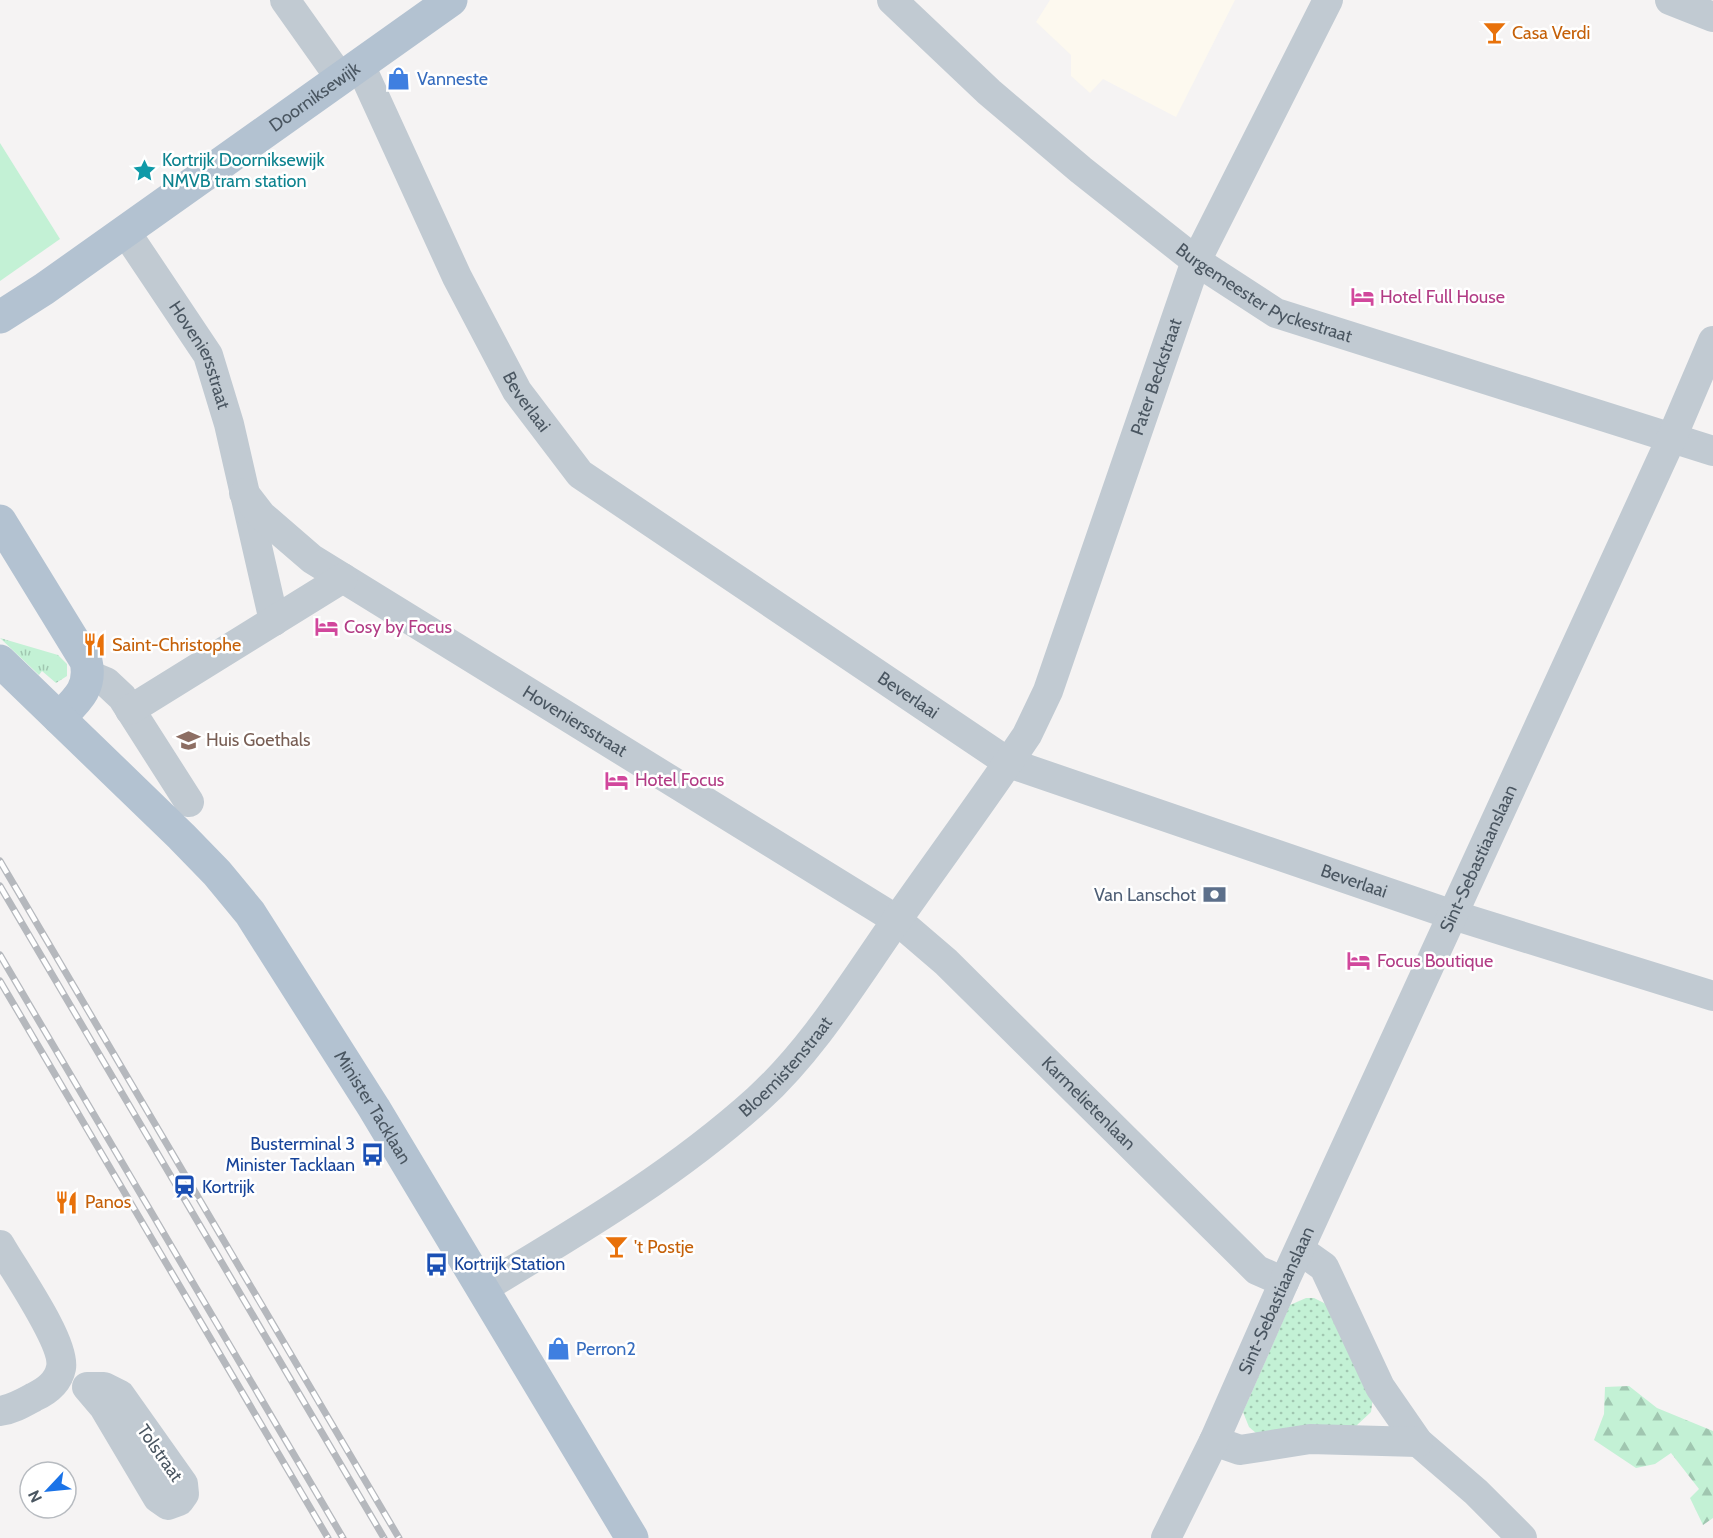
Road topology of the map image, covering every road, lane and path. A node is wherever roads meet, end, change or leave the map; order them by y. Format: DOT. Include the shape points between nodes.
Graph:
graph roads {
  1 [pos="285,0"];
  2 [pos="451,0"];
  3 [pos="892,0"];
  4 [pos="1328,0"];
  5 [pos="1670,0"];
  6 [pos="1713,17"];
  7 [pos="350,72"];
  8 [pos="125,231"];
  9 [pos="1196,261"];
  10 [pos="0,317"];
  11 [pos="1713,341"];
  12 [pos="1672,437"];
  13 [pos="1713,451"];
  14 [pos="244,492"];
  15 [pos="0,521"];
  16 [pos="343,578"];
  17 [pos="274,621"];
  18 [pos="0,661"];
  19 [pos="89,675"];
  20 [pos="130,710"];
  21 [pos="59,718"];
  22 [pos="1009,763"];
  23 [pos="189,802"];
  24 [pos="1453,915"];
  25 [pos="897,920"];
  26 [pos="1713,996"];
  27 [pos="0,1245"];
  28 [pos="1300,1250"];
  29 [pos="1284,1282"];
  30 [pos="483,1290"];
  31 [pos="60,1372"];
  32 [pos="87,1387"];
  33 [pos="0,1411"];
  34 [pos="1214,1441"];
  35 [pos="1418,1442"];
  36 [pos="632,1538"];
  37 [pos="1166,1538"];
  38 [pos="1522,1538"];
  1 -- 7 [label="street, Beverlaai"];
  2 -- 7 [label="main road, Doorniksewijk"];
  3 -- 9 [label="street, Burgemeester Pyckestraat" via="989,92"];
  4 -- 9 [label="street, Pater Beckstraat"];
  5 -- 6 [label="street"];
  7 -- 8 [label="main road, Doorniksewijk"];
  7 -- 22 [label="street, Beverlaai" via="517,391 580,474"];
  8 -- 10 [label="main road, Doorniksewijk"];
  8 -- 14 [label="street, Hoveniersstraat" via="208,355"];
  9 -- 12 [label="street, Burgemeester Pyckestraat" via="1276,313"];
  9 -- 22 [label="street, Pater Beckstraat" via="1048,692"];
  11 -- 12 [label="street, Sint-Sebastiaanslaan"];
  12 -- 13 [label="street, Burgemeester Pyckestraat"];
  12 -- 24 [label="street, Sint-Sebastiaanslaan"];
  14 -- 16 [label="street, Hoveniersstraat" via="282,534"];
  14 -- 17 [label="street, Hoveniersstraat"];
  15 -- 19 [label="main road" via="80,647"];
  16 -- 17 [label="street"];
  16 -- 25 [label="street, Hoveniersstraat"];
  17 -- 20 [label="street"];
  18 -- 21 [label="main road, Minister Tacklaan"];
  19 -- 20 [label="street" via="113,687"];
  19 -- 21 [label="main road" via="84,691"];
  20 -- 23 [label="street"];
  21 -- 30 [label="main road, Minister Tacklaan" via="218,873 250,914 368,1098"];
  22 -- 24 [label="street, Beverlaai"];
  22 -- 25 [label="street, Bloemistenstraat"];
  24 -- 26 [label="street, Beverlaai"];
  24 -- 28 [label="street, Sint-Sebastiaanslaan"];
  25 -- 29 [label="street, Karmelietenlaan" via="946,962 1257,1270"];
  25 -- 30 [label="street, Bloemistenstraat" via="804,1049 759,1098 698,1150 637,1194"];
  27 -- 31 [label="street" via="58,1345"];
  28 -- 29 [label="street, Sint-Sebastiaanslaan"];
  28 -- 35 [label="street" via="1324,1267 1380,1387"];
  29 -- 34 [label="street, Sint-Sebastiaanslaan"];
  30 -- 36 [label="main road, Minister Tacklaan"];
  31 -- 32 [label="street"];
  31 -- 33 [label="street" via="45,1391"];
  34 -- 35 [label="street" via="1240,1450 1310,1439"];
  34 -- 37 [label="street, Sint-Sebastiaanslaan"];
  35 -- 38 [label="street"];
}
